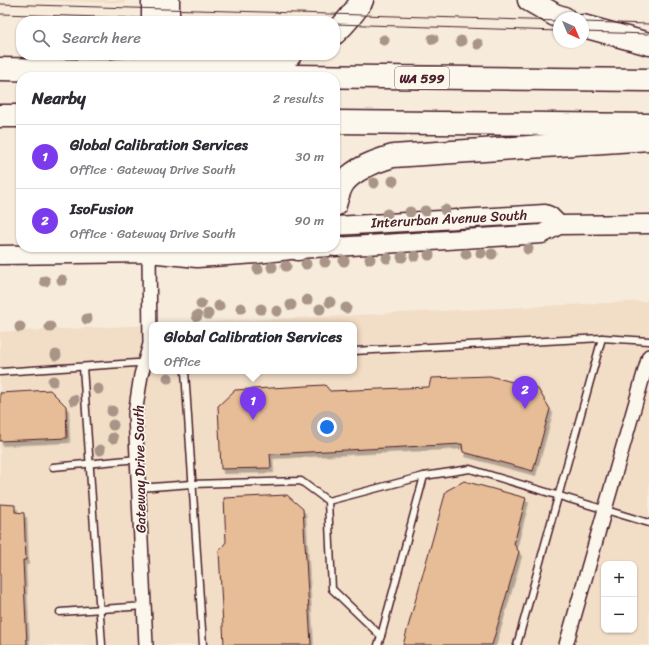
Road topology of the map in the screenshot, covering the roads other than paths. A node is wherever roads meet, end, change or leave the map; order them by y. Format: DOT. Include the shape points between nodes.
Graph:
graph roads {
  1 [pos="150,0"];
  2 [pos="168,0"];
  3 [pos="362,0"];
  4 [pos="529,0"];
  5 [pos="553,14"];
  6 [pos="150,16"];
  7 [pos="168,16"];
  8 [pos="589,28"];
  9 [pos="340,29"];
  10 [pos="649,44"];
  11 [pos="150,60"];
  12 [pos="168,60"];
  13 [pos="259,60"];
  14 [pos="0,69"];
  15 [pos="196,69"];
  16 [pos="150,72"];
  17 [pos="168,72"];
  18 [pos="320,72"];
  19 [pos="340,72"];
  20 [pos="649,80"];
  21 [pos="0,116"];
  22 [pos="16,116"];
  23 [pos="340,122"];
  24 [pos="649,125"];
  25 [pos="649,139"];
  26 [pos="340,191"];
  27 [pos="649,224"];
  28 [pos="559,225"];
  29 [pos="340,226"];
  30 [pos="340,247"];
  31 [pos="65,252"];
  32 [pos="152,252"];
  33 [pos="170,252"];
  34 [pos="271,252"];
  35 [pos="0,255"];
  36 [pos="150,322"];
  37 [pos="602,338"];
  38 [pos="649,341"];
  39 [pos="357,351"];
  40 [pos="649,356"];
  41 [pos="148,363"];
  42 [pos="83,367"];
  43 [pos="0,372"];
  44 [pos="185,374"];
  45 [pos="138,459"];
  46 [pos="90,464"];
  47 [pos="53,467"];
  48 [pos="424,476"];
  49 [pos="192,484"];
  50 [pos="139,488"];
  51 [pos="558,495"];
  52 [pos="328,501"];
  53 [pos="605,510"];
  54 [pos="649,523"];
  55 [pos="144,606"];
  56 [pos="100,609"];
  57 [pos="60,612"];
  58 [pos="381,636"];
  59 [pos="102,645"];
  60 [pos="146,645"];
  61 [pos="203,645"];
  62 [pos="378,645"];
  63 [pos="517,645"];
  64 [pos="566,645"];
  1 -- 6 [label="street"];
  2 -- 7 [label="highway"];
  3 -- 9 [label="highway"];
  4 -- 5 [label="highway"];
  8 -- 10 [label="highway"];
  11 -- 16 [label="street"];
  12 -- 17 [label="highway"];
  13 -- 15 [label="highway"];
  14 -- 15 [label="highway, bridge"];
  15 -- 18 [label="highway, WA 599"];
  19 -- 20 [label="highway, WA 599"];
  21 -- 22 [label="highway"];
  23 -- 24 [label="highway"];
  25 -- 26 [label="highway" via="393,156 361,169 344,183"];
  27 -- 28 [label="main road, Interurban Avenue South"];
  28 -- 29 [label="main road, Interurban Avenue South" via="545,214"];
  28 -- 30 [label="main road, Interurban Avenue South" via="542,234"];
  31 -- 35 [label="main road"];
  32 -- 36 [label="street, Gateway Drive South"];
  33 -- 34 [label="main road" via="197,258"];
  37 -- 38 [label="lane"];
  37 -- 39 [label="lane"];
  37 -- 51 [label="lane"];
  40 -- 53 [label="street"];
  41 -- 42 [label="lane"];
  41 -- 45 [label="street, Gateway Drive South" via="141,375 136,414"];
  42 -- 43 [label="lane"];
  42 -- 46 [label="lane"];
  44 -- 49 [label="lane"];
  45 -- 46 [label="lane"];
  45 -- 50 [label="street, Gateway Drive South"];
  46 -- 47 [label="lane"];
  46 -- 56 [label="lane"];
  48 -- 51 [label="lane" via="470,469"];
  48 -- 52 [label="lane"];
  48 -- 58 [label="lane"];
  49 -- 50 [label="lane"];
  49 -- 52 [label="lane" via="301,481"];
  49 -- 61 [label="lane"];
  50 -- 55 [label="street, Gateway Drive South"];
  51 -- 53 [label="lane"];
  51 -- 63 [label="lane"];
  52 -- 58 [label="lane" via="332,590"];
  53 -- 54 [label="lane"];
  53 -- 64 [label="street"];
  55 -- 56 [label="lane"];
  55 -- 60 [label="street, Gateway Drive South"];
  56 -- 57 [label="lane"];
  56 -- 59 [label="lane"];
  58 -- 62 [label="lane"];
}
